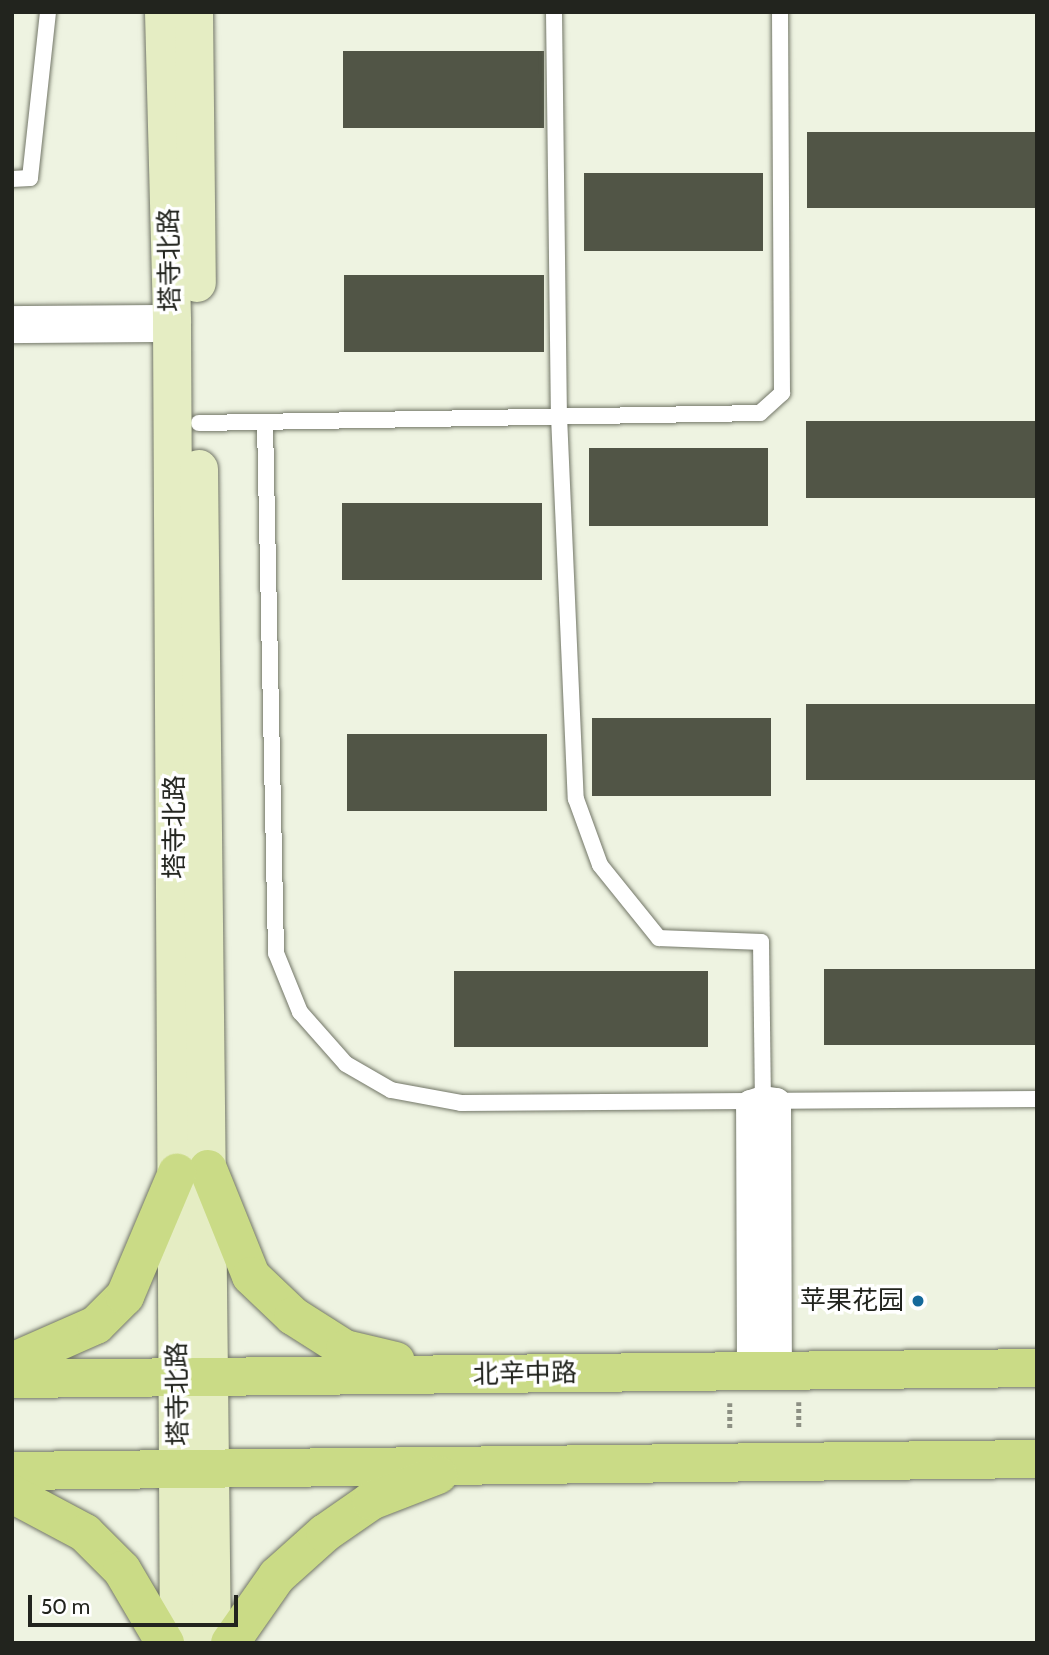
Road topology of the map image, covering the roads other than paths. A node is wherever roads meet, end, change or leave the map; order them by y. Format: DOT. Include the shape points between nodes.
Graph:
graph roads {
  1 [pos="48,12"];
  2 [pos="163,12"];
  3 [pos="194,12"];
  4 [pos="554,12"];
  5 [pos="780,12"];
  6 [pos="12,179"];
  7 [pos="172,323"];
  8 [pos="12,324"];
  9 [pos="559,416"];
  10 [pos="199,423"];
  11 [pos="265,423"];
  12 [pos="1037,1099"];
  13 [pos="763,1101"];
  14 [pos="192,1171"];
  15 [pos="12,1362"];
  16 [pos="1037,1367"];
  17 [pos="764,1371"];
  18 [pos="456,1375"];
  19 [pos="194,1377"];
  20 [pos="12,1379"];
  21 [pos="1037,1459"];
  22 [pos="460,1466"];
  23 [pos="195,1469"];
  24 [pos="12,1471"];
  25 [pos="12,1494"];
  26 [pos="165,1643"];
  27 [pos="179,1643"];
  28 [pos="212,1643"];
  29 [pos="230,1643"];
  1 -- 6 [label="lane" via="30,178"];
  2 -- 7 [label="main road, 塔寺北路"];
  3 -- 10 [label="main road, 塔寺北路"];
  4 -- 9 [label="lane"];
  5 -- 9 [label="lane" via="782,393 760,413"];
  7 -- 8 [label="street"];
  7 -- 14 [label="main road, 塔寺北路"];
  9 -- 11 [label="lane"];
  9 -- 13 [label="lane" via="576,799 600,865 659,938 761,942"];
  10 -- 11 [label="lane"];
  10 -- 14 [label="main road, 塔寺北路"];
  11 -- 13 [label="lane" via="276,953 300,1012 346,1064 391,1090 461,1103"];
  12 -- 13 [label="lane"];
  13 -- 17 [label="street" via="776,1103"];
  14 -- 15 [label="main road" via="125,1296 96,1325"];
  14 -- 18 [label="main road" via="251,1276 293,1316 345,1349"];
  14 -- 19 [label="main road, 塔寺北路"];
  16 -- 17 [label="main road, 北辛中路"];
  17 -- 18 [label="main road, 北辛中路"];
  18 -- 19 [label="main road, 北辛中路"];
  19 -- 20 [label="main road, 北辛中路"];
  19 -- 23 [label="main road, 塔寺北路"];
  21 -- 22 [label="main road"];
  22 -- 23 [label="main road"];
  22 -- 29 [label="main road" via="371,1501 325,1533 277,1576"];
  23 -- 24 [label="main road"];
  23 -- 27 [label="main road, 塔寺北路"];
  23 -- 28 [label="main road, 塔寺北路"];
  25 -- 26 [label="main road" via="85,1533 122,1570"];
}
